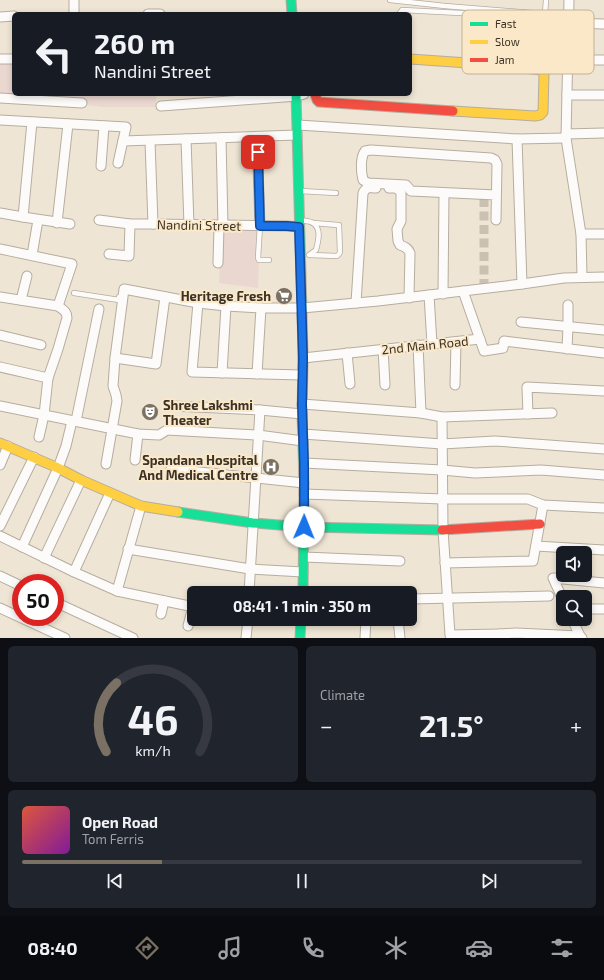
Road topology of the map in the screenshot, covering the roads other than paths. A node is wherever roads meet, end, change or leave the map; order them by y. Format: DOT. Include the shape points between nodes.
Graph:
graph roads {
  1 [pos="74,0"];
  2 [pos="291,0"];
  3 [pos="390,0"];
  4 [pos="546,0"];
  5 [pos="569,0"];
  6 [pos="495,10"];
  7 [pos="545,10"];
  8 [pos="569,10"];
  9 [pos="74,12"];
  10 [pos="292,12"];
  11 [pos="400,12"];
  12 [pos="462,13"];
  13 [pos="0,16"];
  14 [pos="12,16"];
  15 [pos="594,24"];
  16 [pos="604,24"];
  17 [pos="412,58"];
  18 [pos="0,59"];
  19 [pos="12,59"];
  20 [pos="462,62"];
  21 [pos="544,74"];
  22 [pos="568,74"];
  23 [pos="567,95"];
  24 [pos="604,95"];
  25 [pos="274,96"];
  26 [pos="299,96"];
  27 [pos="316,96"];
  28 [pos="0,98"];
  29 [pos="224,98"];
  30 [pos="82,102"];
  31 [pos="161,106"];
  32 [pos="0,120"];
  33 [pos="32,122"];
  34 [pos="68,124"];
  35 [pos="298,125"];
  36 [pos="104,126"];
  37 [pos="604,133"];
  38 [pos="297,135"];
  39 [pos="566,136"];
  40 [pos="257,137"];
  41 [pos="221,138"];
  42 [pos="186,139"];
  43 [pos="517,139"];
  44 [pos="123,141"];
  45 [pos="150,141"];
  46 [pos="118,163"];
  47 [pos="101,166"];
  48 [pos="298,191"];
  49 [pos="336,193"];
  50 [pos="444,193"];
  51 [pos="496,195"];
  52 [pos="0,213"];
  53 [pos="23,217"];
  54 [pos="38,220"];
  55 [pos="100,220"];
  56 [pos="496,220"];
  57 [pos="57,223"];
  58 [pos="299,223"];
  59 [pos="313,223"];
  60 [pos="70,224"];
  61 [pos="130,224"];
  62 [pos="153,224"];
  63 [pos="189,225"];
  64 [pos="221,226"];
  65 [pos="260,226"];
  66 [pos="581,234"];
  67 [pos="604,234"];
  68 [pos="0,249"];
  69 [pos="109,254"];
  70 [pos="32,255"];
  71 [pos="310,255"];
  72 [pos="300,258"];
  73 [pos="269,260"];
  74 [pos="218,263"];
  75 [pos="27,276"];
  76 [pos="582,277"];
  77 [pos="604,277"];
  78 [pos="522,284"];
  79 [pos="463,291"];
  80 [pos="74,293"];
  81 [pos="443,294"];
  82 [pos="429,295"];
  83 [pos="0,297"];
  84 [pos="165,297"];
  85 [pos="122,298"];
  86 [pos="409,298"];
  87 [pos="21,300"];
  88 [pos="198,303"];
  89 [pos="356,303"];
  90 [pos="568,305"];
  91 [pos="58,306"];
  92 [pos="226,306"];
  93 [pos="261,308"];
  94 [pos="302,308"];
  95 [pos="99,309"];
  96 [pos="521,322"];
  97 [pos="568,326"];
  98 [pos="604,330"];
  99 [pos="0,335"];
  100 [pos="480,339"];
  101 [pos="456,342"];
  102 [pos="432,344"];
  103 [pos="41,345"];
  104 [pos="418,345"];
  105 [pos="383,349"];
  106 [pos="567,349"];
  107 [pos="604,353"];
  108 [pos="347,354"];
  109 [pos="115,358"];
  110 [pos="303,358"];
  111 [pos="0,367"];
  112 [pos="222,373"];
  113 [pos="257,374"];
  114 [pos="302,375"];
  115 [pos="48,378"];
  116 [pos="350,384"];
  117 [pos="385,385"];
  118 [pos="455,385"];
  119 [pos="604,391"];
  120 [pos="302,404"];
  121 [pos="0,406"];
  122 [pos="172,406"];
  123 [pos="260,410"];
  124 [pos="421,413"];
  125 [pos="552,413"];
  126 [pos="302,414"];
  127 [pos="528,414"];
  128 [pos="44,415"];
  129 [pos="442,417"];
  130 [pos="74,421"];
  131 [pos="112,429"];
  132 [pos="138,434"];
  133 [pos="258,435"];
  134 [pos="39,437"];
  135 [pos="303,437"];
  136 [pos="4,444"];
  137 [pos="442,444"];
  138 [pos="604,449"];
  139 [pos="34,457"];
  140 [pos="134,460"];
  141 [pos="304,463"];
  142 [pos="106,464"];
  143 [pos="0,465"];
  144 [pos="58,468"];
  145 [pos="172,469"];
  146 [pos="442,470"];
  147 [pos="604,475"];
  148 [pos="256,478"];
  149 [pos="82,480"];
  150 [pos="304,483"];
  151 [pos="110,493"];
  152 [pos="304,494"];
  153 [pos="443,499"];
  154 [pos="543,505"];
  155 [pos="140,506"];
  156 [pos="604,508"];
  157 [pos="253,523"];
  158 [pos="540,524"];
  159 [pos="0,526"];
  160 [pos="304,527"];
  161 [pos="443,530"];
  162 [pos="0,536"];
  163 [pos="536,546"];
  164 [pos="22,547"];
  165 [pos="128,549"];
  166 [pos="604,550"];
  167 [pos="304,557"];
  168 [pos="44,558"];
  169 [pos="400,561"];
  170 [pos="445,564"];
  171 [pos="250,569"];
  172 [pos="74,572"];
  173 [pos="304,572"];
  174 [pos="0,576"];
  175 [pos="12,582"];
  176 [pos="604,583"];
  177 [pos="249,586"];
  178 [pos="304,586"];
  179 [pos="558,590"];
  180 [pos="117,591"];
  181 [pos="548,596"];
  182 [pos="447,598"];
  183 [pos="417,599"];
  184 [pos="164,601"];
  185 [pos="187,606"];
  186 [pos="64,607"];
  187 [pos="0,608"];
  188 [pos="592,609"];
  189 [pos="604,609"];
  190 [pos="161,614"];
  191 [pos="247,626"];
  192 [pos="301,626"];
  193 [pos="366,626"];
  194 [pos="399,626"];
  195 [pos="576,626"];
  196 [pos="113,634"];
  197 [pos="500,636"];
  198 [pos="581,637"];
  199 [pos="65,638"];
  200 [pos="132,638"];
  201 [pos="246,638"];
  202 [pos="300,638"];
  203 [pos="365,638"];
  204 [pos="400,638"];
  1 -- 9 [label="street"];
  2 -- 10 [label="street"];
  3 -- 6 [label="lane"];
  4 -- 7 [label="lane"];
  5 -- 8 [label="street"];
  11 -- 12 [label="lane" via="402,10"];
  13 -- 14 [label="street"];
  15 -- 16 [label="street"];
  17 -- 20 [label="street"];
  18 -- 19 [label="street"];
  21 -- 27 [label="street" via="543,112 535,116 319,102"];
  22 -- 23 [label="street"];
  23 -- 24 [label="street"];
  23 -- 39 [label="street"];
  25 -- 29 [label="street"];
  26 -- 35 [label="street"];
  28 -- 30 [label="street"];
  29 -- 31 [label="street"];
  32 -- 33 [label="street"];
  33 -- 34 [label="street"];
  33 -- 53 [label="street"];
  34 -- 36 [label="street"];
  34 -- 57 [label="street"];
  35 -- 38 [label="street"];
  35 -- 43 [label="street"];
  36 -- 44 [label="street" via="126,127"];
  36 -- 47 [label="street"];
  37 -- 39 [label="street"];
  38 -- 40 [label="street"];
  38 -- 48 [label="street"];
  39 -- 43 [label="street"];
  39 -- 66 [label="street"];
  40 -- 41 [label="street"];
  40 -- 65 [label="street"];
  41 -- 42 [label="street"];
  41 -- 64 [label="street"];
  42 -- 45 [label="street"];
  42 -- 63 [label="street"];
  43 -- 78 [label="street"];
  44 -- 45 [label="street"];
  44 -- 46 [label="street"];
  45 -- 62 [label="street"];
  48 -- 49 [label="lane"];
  48 -- 58 [label="street"];
  50 -- 51 [label="street"];
  50 -- 51 [label="street" via="411,191 406,185 368,183 362,174 363,154 371,150 491,158 498,164"];
  50 -- 81 [label="street"];
  51 -- 56 [label="street"];
  52 -- 53 [label="street"];
  53 -- 54 [label="street"];
  54 -- 57 [label="street"];
  54 -- 70 [label="street"];
  55 -- 61 [label="street, Nandini Street"];
  57 -- 60 [label="street"];
  58 -- 59 [label="lane"];
  58 -- 65 [label="street, Nandini Street" via="287,226"];
  58 -- 72 [label="street"];
  59 -- 71 [label="lane" via="319,233 316,250"];
  59 -- 71 [label="lane" via="339,226 340,252 337,256"];
  61 -- 62 [label="street, Nandini Street"];
  61 -- 69 [label="street" via="128,256"];
  62 -- 63 [label="street, Nandini Street"];
  63 -- 64 [label="street, Nandini Street"];
  64 -- 65 [label="street, Nandini Street"];
  64 -- 74 [label="street"];
  65 -- 73 [label="lane" via="258,258"];
  66 -- 67 [label="street"];
  66 -- 76 [label="street"];
  68 -- 70 [label="street"];
  70 -- 91 [label="street" via="72,264"];
  71 -- 72 [label="lane"];
  72 -- 94 [label="street"];
  75 -- 87 [label="street"];
  76 -- 77 [label="street"];
  76 -- 78 [label="street"];
  78 -- 79 [label="street"];
  79 -- 81 [label="street"];
  79 -- 100 [label="street"];
  80 -- 85 [label="lane" via="119,300 119,297"];
  81 -- 82 [label="street"];
  82 -- 86 [label="street"];
  82 -- 102 [label="street"];
  83 -- 87 [label="street"];
  84 -- 85 [label="street" via="124,289"];
  84 -- 88 [label="street"];
  84 -- 109 [label="street" via="156,364"];
  85 -- 109 [label="street"];
  86 -- 89 [label="street"];
  86 -- 89 [label="street" via="410,254 409,249 400,246 397,235 401,221 400,192 396,188 367,188 363,193"];
  87 -- 91 [label="street"];
  88 -- 92 [label="street"];
  88 -- 112 [label="street" via="192,372"];
  89 -- 94 [label="street"];
  90 -- 97 [label="street"];
  91 -- 115 [label="street" via="65,311 67,318"];
  92 -- 93 [label="street"];
  92 -- 112 [label="street"];
  93 -- 94 [label="street"];
  93 -- 113 [label="street"];
  94 -- 110 [label="street"];
  95 -- 130 [label="street"];
  96 -- 97 [label="street"];
  97 -- 98 [label="street"];
  97 -- 106 [label="street"];
  99 -- 103 [label="street"];
  100 -- 101 [label="street, 2nd Main Road"];
  100 -- 106 [label="street, 2nd Main Road" via="484,350 503,348 504,341"];
  101 -- 102 [label="street, 2nd Main Road"];
  101 -- 118 [label="street"];
  102 -- 104 [label="street, 2nd Main Road"];
  104 -- 105 [label="street, 2nd Main Road"];
  104 -- 124 [label="street"];
  105 -- 108 [label="street, 2nd Main Road"];
  105 -- 117 [label="street"];
  106 -- 107 [label="street, 2nd Main Road"];
  108 -- 110 [label="street, 2nd Main Road"];
  108 -- 116 [label="street"];
  109 -- 131 [label="street" via="113,386 117,401"];
  110 -- 114 [label="street"];
  111 -- 115 [label="street"];
  112 -- 113 [label="street"];
  113 -- 114 [label="street"];
  114 -- 120 [label="street"];
  115 -- 128 [label="street"];
  119 -- 127 [label="street" via="527,387"];
  120 -- 124 [label="street"];
  120 -- 126 [label="street"];
  121 -- 128 [label="street"];
  122 -- 123 [label="street"];
  123 -- 126 [label="street"];
  123 -- 133 [label="street"];
  124 -- 129 [label="street"];
  125 -- 127 [label="street"];
  126 -- 135 [label="street"];
  127 -- 129 [label="street"];
  128 -- 130 [label="street"];
  128 -- 134 [label="street"];
  129 -- 137 [label="street"];
  130 -- 131 [label="street"];
  130 -- 144 [label="street"];
  131 -- 132 [label="street"];
  131 -- 142 [label="street"];
  132 -- 133 [label="street" via="159,435 167,430"];
  132 -- 140 [label="street"];
  133 -- 135 [label="street"];
  133 -- 148 [label="street"];
  135 -- 137 [label="street"];
  135 -- 141 [label="street"];
  136 -- 139 [label="street"];
  136 -- 143 [label="street"];
  137 -- 138 [label="street" via="495,441"];
  137 -- 146 [label="street"];
  139 -- 144 [label="street"];
  139 -- 159 [label="street"];
  141 -- 146 [label="street"];
  141 -- 150 [label="street"];
  144 -- 149 [label="street"];
  144 -- 164 [label="street"];
  145 -- 148 [label="street"];
  146 -- 147 [label="street" via="475,473 541,470"];
  146 -- 153 [label="street"];
  148 -- 150 [label="street"];
  148 -- 157 [label="street"];
  149 -- 151 [label="street"];
  149 -- 168 [label="street"];
  150 -- 152 [label="street"];
  151 -- 155 [label="street"];
  151 -- 172 [label="street"];
  152 -- 153 [label="street"];
  152 -- 160 [label="street"];
  153 -- 154 [label="street" via="528,499"];
  153 -- 161 [label="street"];
  154 -- 156 [label="street"];
  154 -- 158 [label="street"];
  155 -- 157 [label="street"];
  155 -- 165 [label="street"];
  157 -- 160 [label="street"];
  157 -- 171 [label="street"];
  158 -- 161 [label="street"];
  158 -- 163 [label="street"];
  160 -- 161 [label="street"];
  160 -- 167 [label="street"];
  161 -- 170 [label="street"];
  162 -- 164 [label="street"];
  163 -- 166 [label="street"];
  163 -- 170 [label="street" via="533,561"];
  164 -- 168 [label="street"];
  165 -- 171 [label="street"];
  165 -- 180 [label="street"];
  167 -- 169 [label="street"];
  167 -- 173 [label="street"];
  168 -- 172 [label="street"];
  170 -- 182 [label="street"];
  171 -- 173 [label="street"];
  171 -- 177 [label="street"];
  172 -- 180 [label="street"];
  173 -- 178 [label="street"];
  174 -- 175 [label="street"];
  176 -- 179 [label="street" via="553,578"];
  180 -- 184 [label="street"];
  181 -- 182 [label="street"];
  182 -- 183 [label="street"];
  182 -- 197 [label="street" via="450,635"];
  184 -- 185 [label="street"];
  184 -- 190 [label="street"];
  186 -- 196 [label="street"];
  187 -- 199 [label="street"];
  188 -- 189 [label="street"];
  191 -- 201 [label="street"];
  192 -- 202 [label="street"];
  193 -- 203 [label="street"];
  194 -- 204 [label="street"];
  195 -- 198 [label="street"];
  196 -- 200 [label="street"];
  197 -- 198 [label="street" via="516,633"];
}
